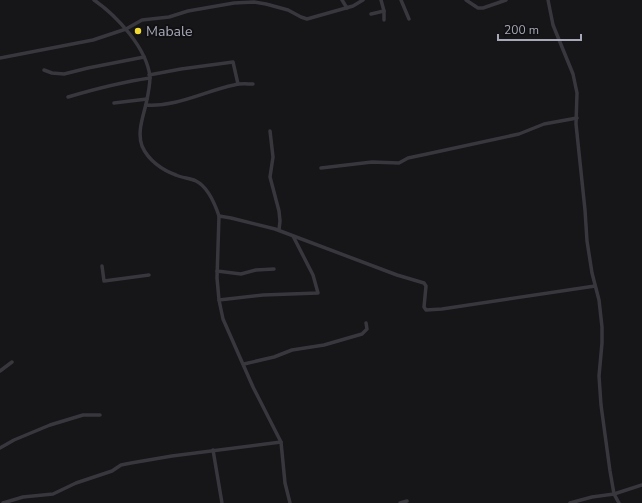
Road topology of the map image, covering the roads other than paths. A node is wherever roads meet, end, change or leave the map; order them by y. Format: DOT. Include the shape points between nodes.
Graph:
graph roads {
  1 [pos="94,0"];
  2 [pos="342,0"];
  3 [pos="363,0"];
  4 [pos="381,0"];
  5 [pos="401,0"];
  6 [pos="466,0"];
  7 [pos="506,0"];
  8 [pos="548,0"];
  9 [pos="348,8"];
  10 [pos="384,11"];
  11 [pos="370,14"];
  12 [pos="409,19"];
  13 [pos="384,20"];
  14 [pos="126,29"];
  15 [pos="144,57"];
  16 [pos="0,58"];
  17 [pos="44,70"];
  18 [pos="150,76"];
  19 [pos="238,84"];
  20 [pos="253,84"];
  21 [pos="68,97"];
  22 [pos="147,99"];
  23 [pos="114,103"];
  24 [pos="146,105"];
  25 [pos="576,118"];
  26 [pos="270,131"];
  27 [pos="321,168"];
  28 [pos="219,216"];
  29 [pos="279,230"];
  30 [pos="292,235"];
  31 [pos="102,266"];
  32 [pos="274,269"];
  33 [pos="217,272"];
  34 [pos="149,275"];
  35 [pos="595,286"];
  36 [pos="219,300"];
  37 [pos="366,323"];
  38 [pos="12,362"];
  39 [pos="244,364"];
  40 [pos="0,371"];
  41 [pos="100,415"];
  42 [pos="281,442"];
  43 [pos="0,448"];
  44 [pos="213,450"];
  45 [pos="642,485"];
  46 [pos="614,494"];
  47 [pos="407,501"];
  48 [pos="4,503"];
  49 [pos="222,503"];
  50 [pos="290,503"];
  51 [pos="400,503"];
  52 [pos="570,503"];
  53 [pos="619,503"];
  1 -- 14 [label="street"];
  2 -- 9 [label="street"];
  3 -- 9 [label="street"];
  4 -- 10 [label="street"];
  5 -- 12 [label="street"];
  6 -- 7 [label="street" via="478,8 483,8"];
  8 -- 25 [label="street" via="553,25 573,74 577,93"];
  9 -- 14 [label="street" via="305,19 288,10 266,4 238,2 169,17 142,20"];
  10 -- 11 [label="street"];
  10 -- 13 [label="street"];
  14 -- 15 [label="street"];
  14 -- 16 [label="street" via="93,40"];
  15 -- 17 [label="street" via="64,74"];
  15 -- 18 [label="street"];
  18 -- 19 [label="street" via="233,62"];
  18 -- 21 [label="street"];
  18 -- 22 [label="street"];
  19 -- 20 [label="street"];
  19 -- 24 [label="street" via="172,103"];
  22 -- 23 [label="street"];
  22 -- 24 [label="street"];
  24 -- 28 [label="street" via="140,134 146,153 165,170 204,187"];
  25 -- 27 [label="street" via="544,124 519,134 408,158 399,163 372,162"];
  25 -- 35 [label="street" via="587,241"];
  26 -- 29 [label="street" via="273,157 270,177 279,211"];
  28 -- 29 [label="street"];
  28 -- 33 [label="street"];
  29 -- 30 [label="street"];
  30 -- 35 [label="street" via="425,284 426,310"];
  30 -- 36 [label="street" via="313,275 318,293 263,294"];
  31 -- 34 [label="street" via="104,281"];
  32 -- 33 [label="street" via="241,274"];
  33 -- 36 [label="street"];
  35 -- 46 [label="street" via="602,327 599,376 601,404"];
  36 -- 39 [label="street" via="223,319"];
  37 -- 39 [label="street" via="367,329 362,334 324,346 292,350"];
  38 -- 40 [label="street"];
  39 -- 42 [label="street"];
  41 -- 43 [label="street" via="84,415 50,425"];
  42 -- 44 [label="street"];
  42 -- 50 [label="street" via="285,483"];
  44 -- 48 [label="street" via="122,465 53,494 23,497"];
  44 -- 49 [label="street"];
  45 -- 46 [label="street"];
  46 -- 52 [label="street"];
  46 -- 53 [label="street"];
  47 -- 51 [label="street"];
}
